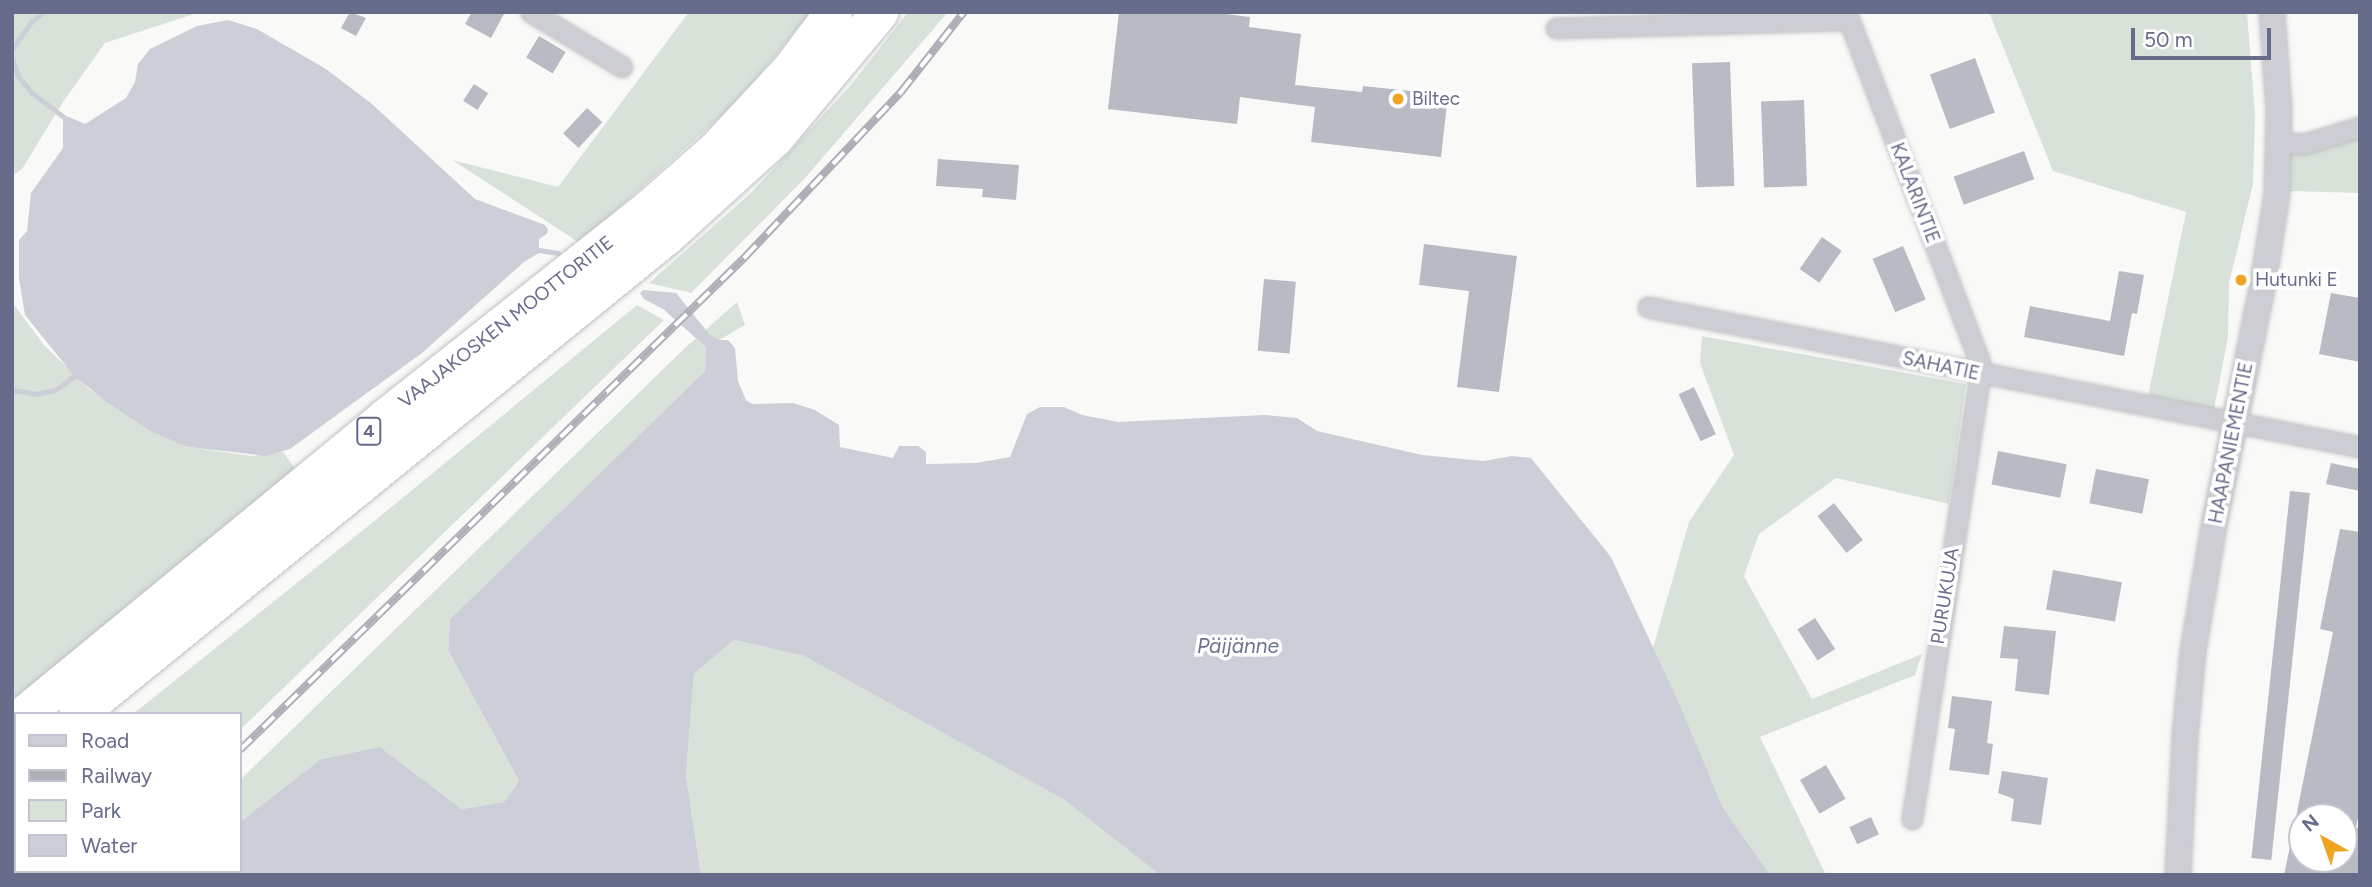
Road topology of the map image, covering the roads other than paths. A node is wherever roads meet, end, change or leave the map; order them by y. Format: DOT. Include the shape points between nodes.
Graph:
graph roads {
  1 [pos="531,12"];
  2 [pos="833,12"];
  3 [pos="879,12"];
  4 [pos="2272,12"];
  5 [pos="1847,16"];
  6 [pos="1556,28"];
  7 [pos="622,67"];
  8 [pos="2360,127"];
  9 [pos="2279,143"];
  10 [pos="1648,307"];
  11 [pos="1980,374"];
  12 [pos="2235,423"];
  13 [pos="2360,447"];
  14 [pos="26,712"];
  15 [pos="79,712"];
  16 [pos="1912,819"];
  17 [pos="2178,875"];
  1 -- 7 [label="street"];
  2 -- 14 [label="highway, VAAJAKOSKEN MOOTTORITIE / 4" via="792,68 715,150 648,209 384,418"];
  3 -- 15 [label="highway, VAAJAKOSKEN MOOTTORITIE / 4" via="775,137 676,227"];
  4 -- 9 [label="street, HAAPANIEMENTIE"];
  5 -- 6 [label="street"];
  5 -- 11 [label="street, KALARINTIE" via="1979,360"];
  8 -- 9 [label="street" via="2304,144"];
  9 -- 12 [label="street, HAAPANIEMENTIE" via="2277,194 2263,284"];
  10 -- 11 [label="street, SAHATIE"];
  11 -- 12 [label="street, SAHATIE"];
  11 -- 16 [label="street, PURUKUJA"];
  12 -- 13 [label="street, SAHATIE"];
  12 -- 17 [label="street, HAAPANIEMENTIE" via="2193,651"];
}
